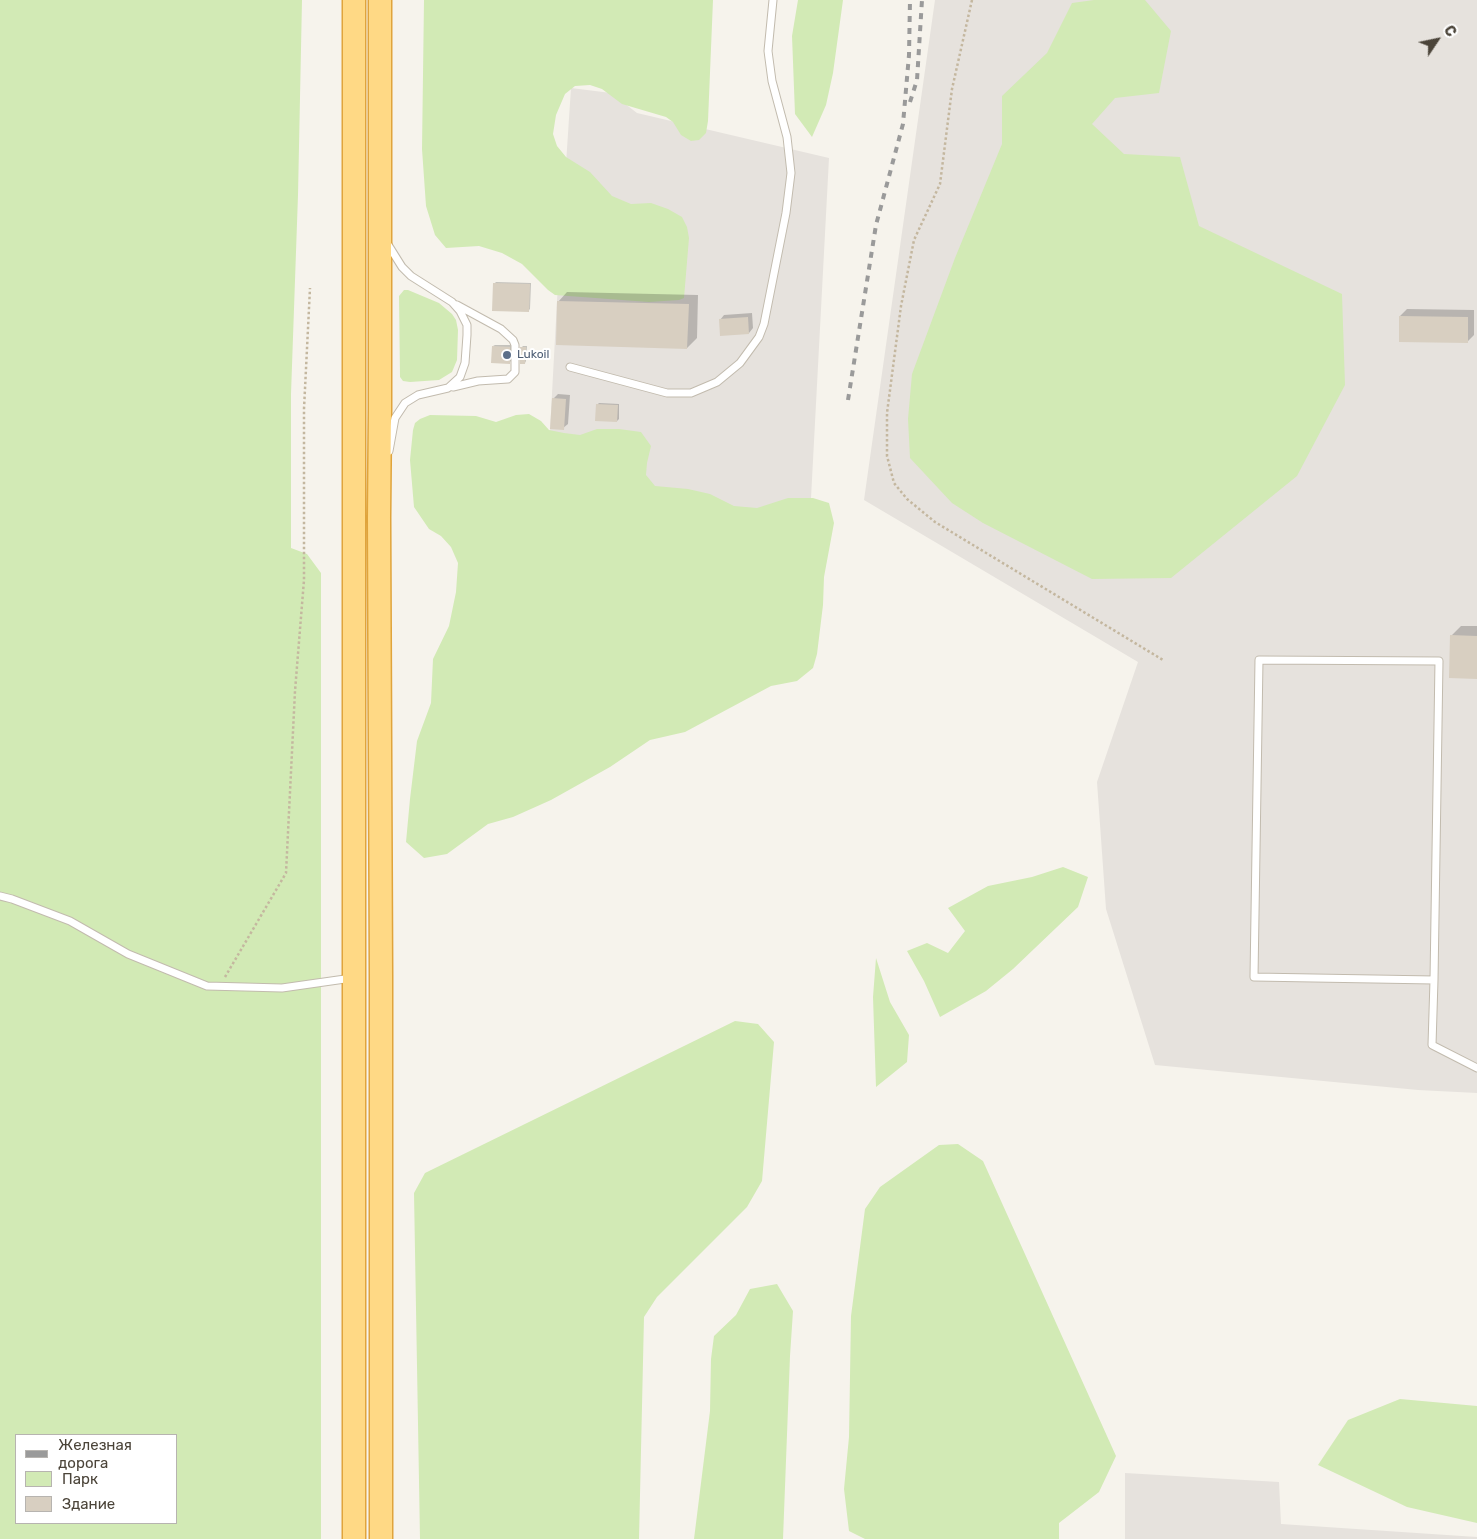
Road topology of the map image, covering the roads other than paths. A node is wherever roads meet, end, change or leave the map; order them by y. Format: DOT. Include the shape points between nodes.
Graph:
graph roads {
  1 [pos="354,0"];
  2 [pos="380,0"];
  3 [pos="773,0"];
  4 [pos="380,232"];
  5 [pos="452,302"];
  6 [pos="570,367"];
  7 [pos="448,388"];
  8 [pos="378,518"];
  9 [pos="0,896"];
  10 [pos="354,977"];
  11 [pos="1434,980"];
  12 [pos="1477,1068"];
  13 [pos="354,1539"];
  14 [pos="381,1539"];
  1 -- 10 [label="highway"];
  2 -- 4 [label="highway"];
  3 -- 6 [label="lane" via="768,51 772,81 788,137 790,173 786,213 759,337 732,369 716,382 692,393 667,393"];
  4 -- 5 [label="lane" via="411,276"];
  4 -- 8 [label="highway"];
  5 -- 7 [label="lane" via="463,316 467,335 464,370 456,383"];
  5 -- 7 [label="lane" via="508,334 515,345 515,372 508,379"];
  7 -- 8 [label="lane" via="418,395 398,412"];
  8 -- 14 [label="highway"];
  9 -- 10 [label="lane" via="70,921 128,954 207,986 282,988"];
  10 -- 13 [label="highway"];
  11 -- 11 [label="lane" via="1439,661 1259,660 1254,977"];
  11 -- 12 [label="lane" via="1432,1045"];
}
